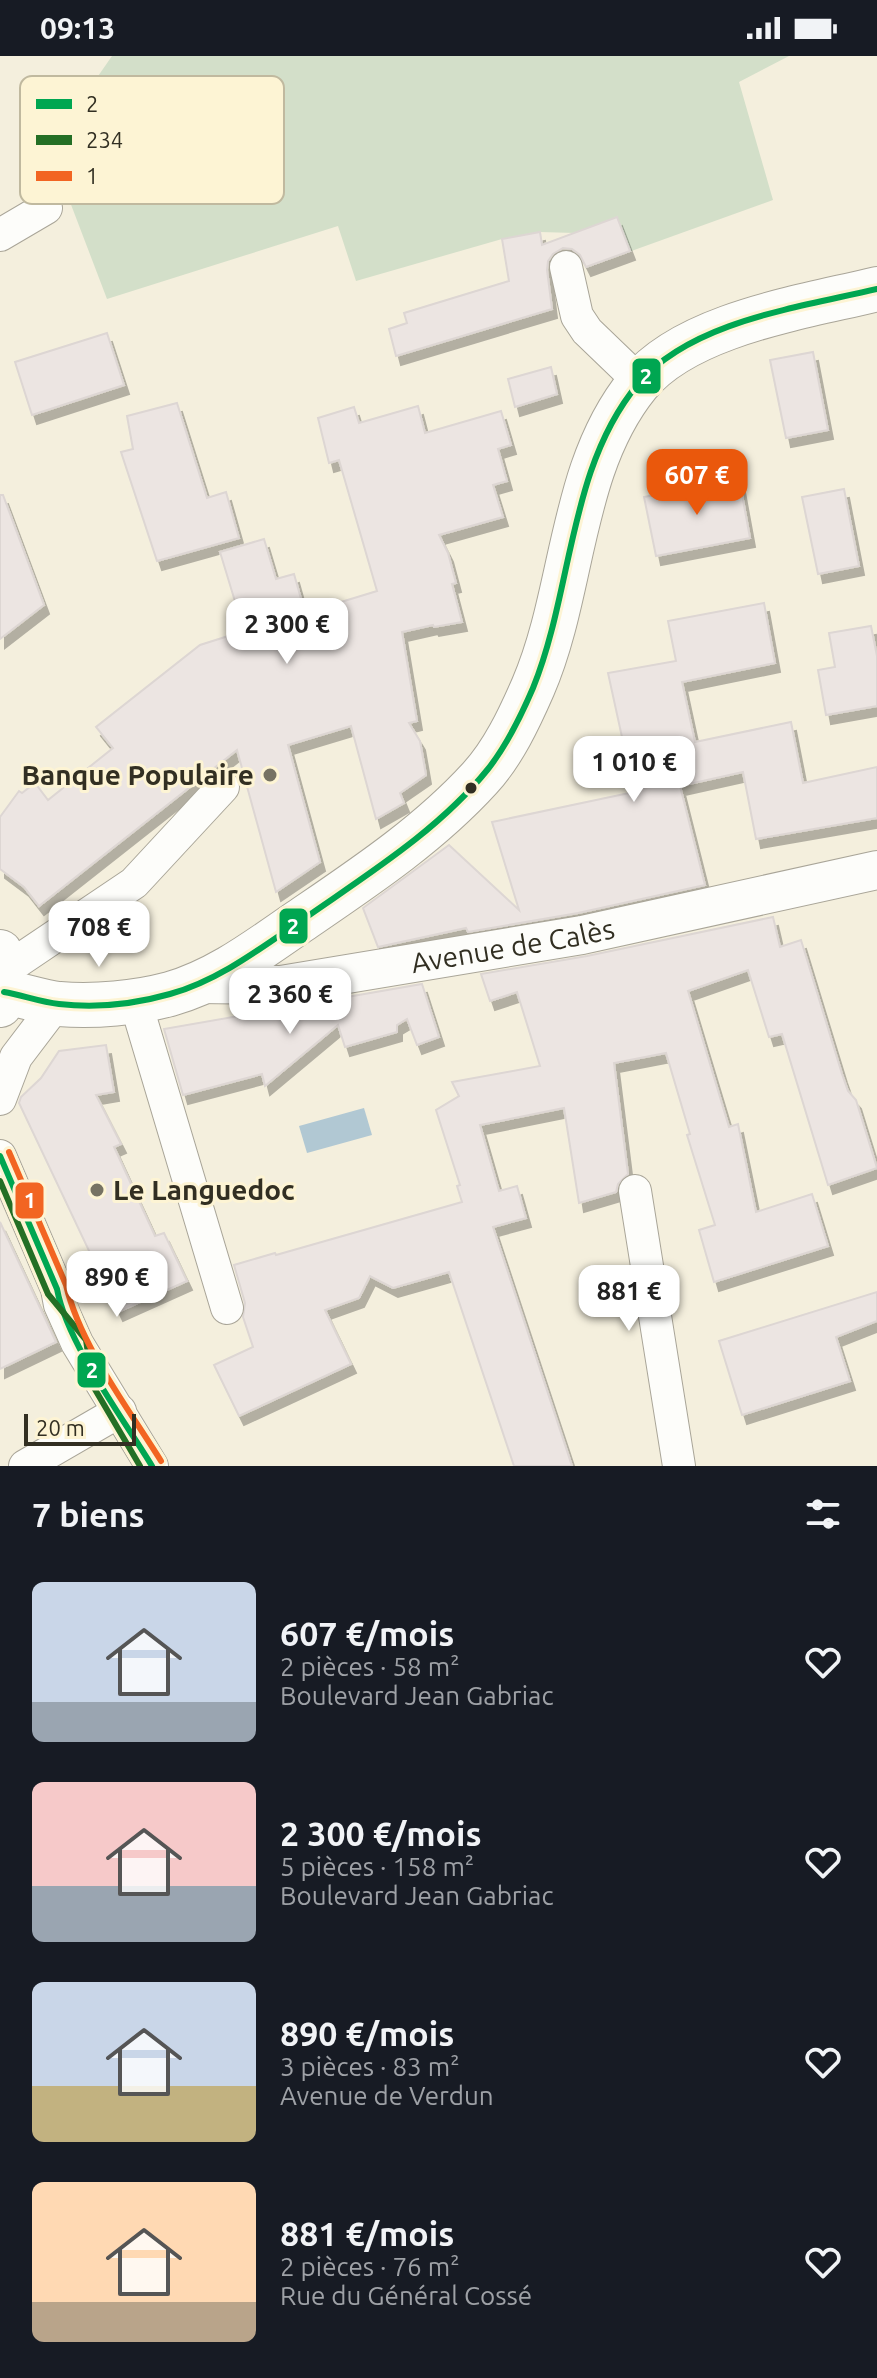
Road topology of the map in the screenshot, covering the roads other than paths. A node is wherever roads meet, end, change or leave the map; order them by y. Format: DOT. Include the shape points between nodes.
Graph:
graph roads {
  1 [pos="46,208"];
  2 [pos="0,235"];
  3 [pos="566,267"];
  4 [pos="877,289"];
  5 [pos="640,382"];
  6 [pos="223,787"];
  7 [pos="877,870"];
  8 [pos="2,980"];
  9 [pos="198,984"];
  10 [pos="135,1000"];
  11 [pos="57,1003"];
  12 [pos="0,1099"];
  13 [pos="0,1156"];
  14 [pos="635,1191"];
  15 [pos="227,1308"];
  16 [pos="123,1418"];
  17 [pos="25,1466"];
  18 [pos="134,1466"];
  19 [pos="152,1466"];
  20 [pos="679,1466"];
  1 -- 2 [label="street"];
  3 -- 5 [label="street" via="577,316"];
  4 -- 5 [label="main road" via="734,325 672,353"];
  5 -- 9 [label="main road" via="615,417 598,457 534,685 509,737 481,777 376,869 236,965"];
  6 -- 8 [label="street" via="134,883"];
  7 -- 9 [label="street, Avenue de Calès" via="582,935 281,985"];
  8 -- 11 [label="main road, Avenue de Calès"];
  9 -- 10 [label="main road, Avenue de Calès"];
  10 -- 11 [label="main road, Avenue de Calès"];
  10 -- 15 [label="street"];
  11 -- 12 [label="street" via="16,1057"];
  13 -- 16 [label="street" via="57,1289 95,1336 102,1382"];
  14 -- 20 [label="street"];
  16 -- 17 [label="street"];
  16 -- 18 [label="street" via="124,1441"];
  16 -- 19 [label="street"];
}
